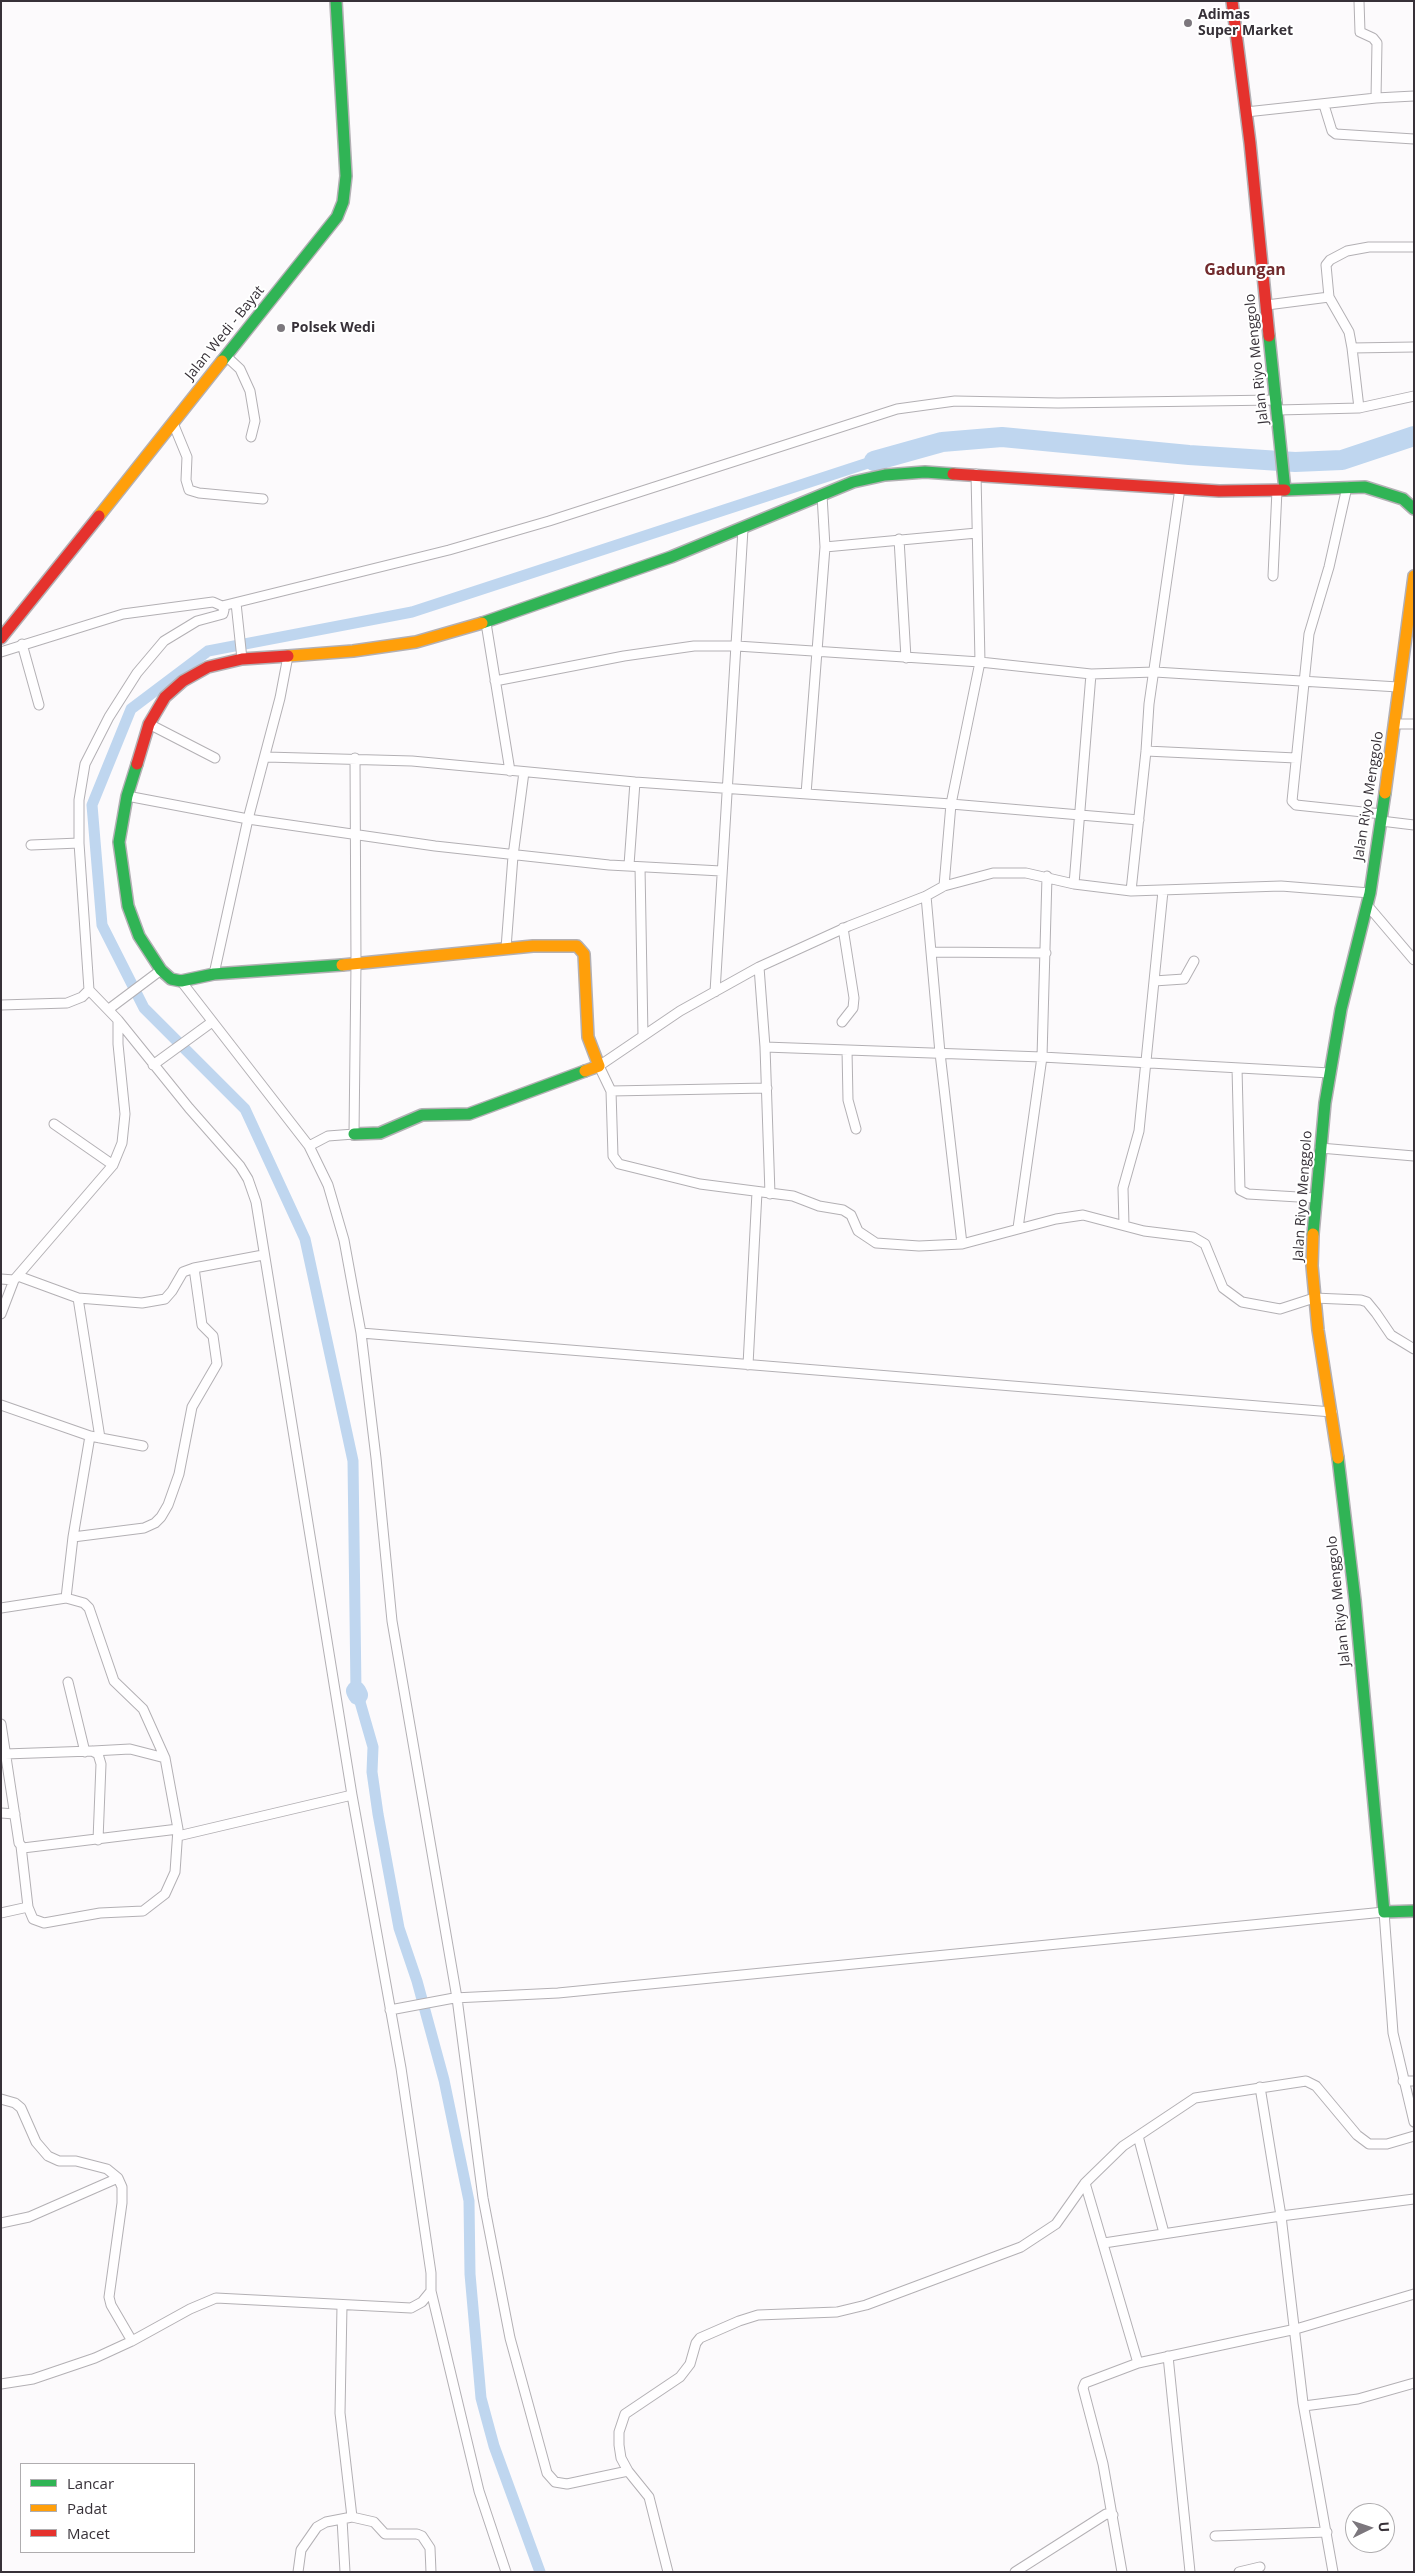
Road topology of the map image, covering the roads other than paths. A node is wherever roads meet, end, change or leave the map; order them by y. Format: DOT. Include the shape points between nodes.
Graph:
graph roads {
  1 [pos="336,1"];
  2 [pos="1232,1"];
  3 [pos="1359,1"];
  4 [pos="1414,96"];
  5 [pos="1376,98"];
  6 [pos="1324,105"];
  7 [pos="1246,112"];
  8 [pos="1414,139"];
  9 [pos="1414,247"];
  10 [pos="1329,297"];
  11 [pos="1267,305"];
  12 [pos="1414,346"];
  13 [pos="1352,348"];
  14 [pos="226,356"];
  15 [pos="1414,396"];
  16 [pos="1278,405"];
  17 [pos="1359,408"];
  18 [pos="173,423"];
  19 [pos="251,437"];
  20 [pos="976,474"];
  21 [pos="1347,487"];
  22 [pos="1180,488"];
  23 [pos="1282,488"];
  24 [pos="822,495"];
  25 [pos="263,500"];
  26 [pos="1413,506"];
  27 [pos="743,529"];
  28 [pos="977,533"];
  29 [pos="899,539"];
  30 [pos="825,547"];
  31 [pos="1273,576"];
  32 [pos="1414,576"];
  33 [pos="236,603"];
  34 [pos="222,606"];
  35 [pos="486,623"];
  36 [pos="1411,626"];
  37 [pos="1,638"];
  38 [pos="22,644"];
  39 [pos="737,646"];
  40 [pos="1,652"];
  41 [pos="816,652"];
  42 [pos="288,656"];
  43 [pos="241,657"];
  44 [pos="906,658"];
  45 [pos="980,662"];
  46 [pos="1155,672"];
  47 [pos="1091,674"];
  48 [pos="1303,681"];
  49 [pos="495,682"];
  50 [pos="1398,686"];
  51 [pos="39,705"];
  52 [pos="149,724"];
  53 [pos="1396,724"];
  54 [pos="1414,724"];
  55 [pos="1146,750"];
  56 [pos="215,758"];
  57 [pos="266,758"];
  58 [pos="355,758"];
  59 [pos="1296,758"];
  60 [pos="510,771"];
  61 [pos="524,772"];
  62 [pos="635,782"];
  63 [pos="726,788"];
  64 [pos="806,794"];
  65 [pos="127,796"];
  66 [pos="951,804"];
  67 [pos="1078,814"];
  68 [pos="1382,818"];
  69 [pos="248,819"];
  70 [pos="1139,820"];
  71 [pos="1414,825"];
  72 [pos="355,833"];
  73 [pos="79,843"];
  74 [pos="31,845"];
  75 [pos="513,856"];
  76 [pos="629,866"];
  77 [pos="640,867"];
  78 [pos="721,871"];
  79 [pos="1047,876"];
  80 [pos="1074,884"];
  81 [pos="944,886"];
  82 [pos="1130,891"];
  83 [pos="1163,891"];
  84 [pos="1370,894"];
  85 [pos="926,896"];
  86 [pos="1368,906"];
  87 [pos="844,928"];
  88 [pos="506,948"];
  89 [pos="932,952"];
  90 [pos="1046,953"];
  91 [pos="1194,960"];
  92 [pos="1414,960"];
  93 [pos="356,964"];
  94 [pos="759,967"];
  95 [pos="158,973"];
  96 [pos="214,974"];
  97 [pos="181,981"];
  98 [pos="1154,982"];
  99 [pos="89,990"];
  100 [pos="715,992"];
  101 [pos="1,1005"];
  102 [pos="111,1007"];
  103 [pos="118,1020"];
  104 [pos="842,1022"];
  105 [pos="210,1023"];
  106 [pos="643,1036"];
  107 [pos="765,1047"];
  108 [pos="847,1050"];
  109 [pos="940,1053"];
  110 [pos="1042,1057"];
  111 [pos="155,1063"];
  112 [pos="1148,1064"];
  113 [pos="599,1066"];
  114 [pos="1237,1068"];
  115 [pos="1330,1073"];
  116 [pos="767,1088"];
  117 [pos="611,1091"];
  118 [pos="54,1124"];
  119 [pos="856,1129"];
  120 [pos="354,1134"];
  121 [pos="309,1146"];
  122 [pos="1320,1148"];
  123 [pos="1414,1156"];
  124 [pos="113,1165"];
  125 [pos="756,1192"];
  126 [pos="770,1194"];
  127 [pos="1315,1198"];
  128 [pos="1124,1225"];
  129 [pos="1018,1228"];
  130 [pos="962,1244"];
  131 [pos="263,1255"];
  132 [pos="194,1268"];
  133 [pos="16,1278"];
  134 [pos="1,1279"];
  135 [pos="78,1298"];
  136 [pos="1314,1298"];
  137 [pos="1,1314"];
  138 [pos="361,1333"];
  139 [pos="1414,1349"];
  140 [pos="748,1365"];
  141 [pos="1,1404"];
  142 [pos="1332,1412"];
  143 [pos="90,1436"];
  144 [pos="100,1438"];
  145 [pos="143,1446"];
  146 [pos="72,1537"];
  147 [pos="66,1598"];
  148 [pos="1,1608"];
  149 [pos="68,1682"];
  150 [pos="1,1724"];
  151 [pos="89,1751"];
  152 [pos="5,1754"];
  153 [pos="165,1758"];
  154 [pos="352,1795"];
  155 [pos="1,1813"];
  156 [pos="15,1814"];
  157 [pos="178,1832"];
  158 [pos="98,1840"];
  159 [pos="21,1846"];
  160 [pos="28,1907"];
  161 [pos="1414,1911"];
  162 [pos="1384,1912"];
  163 [pos="1,1913"];
  164 [pos="455,1998"];
  165 [pos="392,2009"];
  166 [pos="1403,2081"];
  167 [pos="1414,2081"];
  168 [pos="1260,2087"];
  169 [pos="1,2099"];
  170 [pos="1414,2122"];
  171 [pos="1138,2136"];
  172 [pos="1414,2136"];
  173 [pos="118,2178"];
  174 [pos="1085,2183"];
  175 [pos="1414,2199"];
  176 [pos="1281,2216"];
  177 [pos="1,2223"];
  178 [pos="1164,2233"];
  179 [pos="1104,2243"];
  180 [pos="431,2291"];
  181 [pos="1414,2294"];
  182 [pos="342,2306"];
  183 [pos="1296,2329"];
  184 [pos="132,2341"];
  185 [pos="1168,2356"];
  186 [pos="1138,2363"];
  187 [pos="1414,2383"];
  188 [pos="1,2384"];
  189 [pos="1304,2406"];
  190 [pos="628,2471"];
  191 [pos="1114,2515"];
  192 [pos="352,2517"];
  193 [pos="342,2519"];
  194 [pos="1327,2532"];
  195 [pos="1214,2536"];
  196 [pos="1260,2567"];
  197 [pos="298,2572"];
  198 [pos="345,2572"];
  199 [pos="431,2572"];
  200 [pos="506,2572"];
  201 [pos="668,2572"];
  202 [pos="1015,2572"];
  203 [pos="1122,2572"];
  204 [pos="1190,2572"];
  205 [pos="1239,2572"];
  206 [pos="1333,2572"];
  1 -- 14 [label="street, Jalan Wedi - Bayat" via="346,160 342,202 337,217"];
  2 -- 7 [label="street, Jalan Riyo Menggolo"];
  3 -- 5 [label="street" via="1359,30 1377,43"];
  4 -- 5 [label="street"];
  5 -- 6 [label="street"];
  6 -- 7 [label="street"];
  6 -- 8 [label="street" via="1332,131 1336,134"];
  7 -- 11 [label="street, Jalan Riyo Menggolo"];
  9 -- 10 [label="street" via="1369,247 1339,254 1326,265"];
  10 -- 11 [label="street"];
  10 -- 13 [label="street" via="1349,332"];
  11 -- 16 [label="street, Jalan Riyo Menggolo"];
  12 -- 13 [label="street"];
  13 -- 17 [label="street"];
  14 -- 18 [label="street, Jalan Wedi - Bayat"];
  14 -- 19 [label="street" via="240,369 250,391 254,409"];
  15 -- 17 [label="street"];
  16 -- 17 [label="street"];
  16 -- 23 [label="street, Jalan Riyo Menggolo"];
  16 -- 33 [label="street" via="955,401 897,409 531,526 407,561"];
  18 -- 25 [label="street" via="187,457 189,490"];
  18 -- 37 [label="street, Jalan Wedi - Bayat"];
  20 -- 22 [label="street"];
  20 -- 24 [label="street" via="925,472 885,475 853,482"];
  20 -- 28 [label="street"];
  21 -- 23 [label="street"];
  21 -- 26 [label="street" via="1388,492"];
  21 -- 48 [label="street" via="1309,634"];
  22 -- 23 [label="street" via="1219,491"];
  22 -- 46 [label="street"];
  23 -- 31 [label="street"];
  24 -- 27 [label="street"];
  24 -- 30 [label="street"];
  27 -- 35 [label="street" via="671,558"];
  27 -- 39 [label="street"];
  28 -- 29 [label="street"];
  28 -- 45 [label="street"];
  29 -- 30 [label="street"];
  29 -- 44 [label="street"];
  30 -- 41 [label="street"];
  32 -- 36 [label="street, Jalan Riyo Menggolo"];
  33 -- 34 [label="street"];
  33 -- 43 [label="street"];
  34 -- 38 [label="street" via="213,602 123,614"];
  34 -- 73 [label="street" via="223,614 197,621 164,641 137,673 109,717 83,772"];
  35 -- 42 [label="street" via="416,642"];
  35 -- 49 [label="street"];
  36 -- 50 [label="street, Jalan Riyo Menggolo"];
  38 -- 40 [label="street"];
  38 -- 51 [label="street"];
  39 -- 41 [label="street"];
  39 -- 49 [label="street" via="677,647"];
  39 -- 63 [label="street"];
  41 -- 44 [label="street"];
  41 -- 64 [label="street"];
  42 -- 43 [label="street"];
  42 -- 57 [label="street"];
  43 -- 52 [label="street" via="208,667 183,681 165,697"];
  44 -- 45 [label="street"];
  45 -- 47 [label="street"];
  45 -- 66 [label="street"];
  46 -- 47 [label="street"];
  46 -- 48 [label="street"];
  46 -- 55 [label="street"];
  47 -- 67 [label="street"];
  48 -- 50 [label="street"];
  48 -- 59 [label="street"];
  49 -- 60 [label="street"];
  50 -- 53 [label="street, Jalan Riyo Menggolo"];
  52 -- 56 [label="street"];
  52 -- 65 [label="street"];
  53 -- 54 [label="street"];
  53 -- 68 [label="street, Jalan Riyo Menggolo"];
  55 -- 59 [label="street"];
  55 -- 70 [label="street"];
  57 -- 58 [label="street"];
  57 -- 69 [label="street"];
  58 -- 60 [label="street"];
  58 -- 72 [label="street"];
  59 -- 68 [label="street" via="1293,804"];
  60 -- 61 [label="street"];
  61 -- 62 [label="street"];
  61 -- 75 [label="street"];
  62 -- 63 [label="street"];
  62 -- 76 [label="street"];
  63 -- 64 [label="street"];
  63 -- 78 [label="street"];
  64 -- 66 [label="street"];
  65 -- 69 [label="street"];
  65 -- 95 [label="street" via="119,842 128,906"];
  66 -- 67 [label="street"];
  66 -- 81 [label="street"];
  67 -- 70 [label="street"];
  67 -- 80 [label="street"];
  68 -- 71 [label="street"];
  68 -- 84 [label="street, Jalan Riyo Menggolo"];
  69 -- 72 [label="street"];
  69 -- 96 [label="street"];
  70 -- 82 [label="street"];
  72 -- 75 [label="street"];
  72 -- 93 [label="street"];
  73 -- 74 [label="street"];
  73 -- 99 [label="street"];
  75 -- 76 [label="street"];
  75 -- 88 [label="street"];
  76 -- 77 [label="street"];
  77 -- 78 [label="street"];
  77 -- 106 [label="street"];
  78 -- 100 [label="street"];
  79 -- 80 [label="street"];
  79 -- 81 [label="street" via="1004,872"];
  79 -- 90 [label="street"];
  80 -- 82 [label="street"];
  81 -- 85 [label="street"];
  82 -- 83 [label="street"];
  83 -- 84 [label="street" via="1281,886"];
  83 -- 98 [label="street"];
  84 -- 86 [label="street, Jalan Riyo Menggolo"];
  85 -- 87 [label="street"];
  85 -- 89 [label="street"];
  86 -- 92 [label="street"];
  86 -- 115 [label="street, Jalan Riyo Menggolo" via="1340,1009"];
  87 -- 94 [label="street"];
  87 -- 104 [label="street" via="854,998 853,1008"];
  88 -- 93 [label="street"];
  88 -- 113 [label="street" via="581,948 588,1037"];
  89 -- 90 [label="street"];
  89 -- 109 [label="street"];
  90 -- 110 [label="street"];
  91 -- 98 [label="street" via="1184,979"];
  93 -- 96 [label="street"];
  93 -- 120 [label="street"];
  94 -- 100 [label="street"];
  94 -- 107 [label="street"];
  95 -- 97 [label="street"];
  95 -- 102 [label="street"];
  96 -- 97 [label="street"];
  97 -- 105 [label="street"];
  98 -- 112 [label="street"];
  99 -- 101 [label="street" via="82,997 67,1002"];
  99 -- 102 [label="street"];
  100 -- 106 [label="street"];
  102 -- 103 [label="street"];
  103 -- 111 [label="street"];
  103 -- 124 [label="street" via="125,1127"];
  105 -- 111 [label="street"];
  105 -- 121 [label="street"];
  106 -- 113 [label="street"];
  107 -- 108 [label="street"];
  107 -- 116 [label="street"];
  108 -- 109 [label="street"];
  108 -- 119 [label="street" via="848,1100"];
  109 -- 110 [label="street"];
  109 -- 130 [label="street"];
  110 -- 112 [label="street"];
  110 -- 129 [label="street"];
  111 -- 131 [label="street" via="248,1179 256,1202"];
  112 -- 114 [label="street"];
  112 -- 128 [label="street" via="1137,1144 1123,1188"];
  113 -- 117 [label="street"];
  113 -- 120 [label="street" via="469,1114 422,1115 380,1134"];
  114 -- 115 [label="street"];
  114 -- 127 [label="street" via="1240,1190 1248,1194"];
  115 -- 122 [label="street, Jalan Riyo Menggolo"];
  116 -- 117 [label="street"];
  116 -- 126 [label="street"];
  117 -- 125 [label="street" via="613,1156 616,1163 700,1184"];
  118 -- 124 [label="street"];
  120 -- 121 [label="street" via="328,1136"];
  121 -- 138 [label="street" via="328,1185 344,1240"];
  122 -- 123 [label="street"];
  122 -- 127 [label="street, Jalan Riyo Menggolo"];
  124 -- 133 [label="street"];
  125 -- 126 [label="street"];
  125 -- 140 [label="street"];
  126 -- 130 [label="street" via="795,1197 848,1212 858,1232 876,1243"];
  127 -- 136 [label="street, Jalan Riyo Menggolo"];
  128 -- 129 [label="street" via="1083,1215"];
  128 -- 136 [label="street" via="1201,1241 1223,1288 1242,1302 1280,1309"];
  129 -- 130 [label="street"];
  131 -- 132 [label="street"];
  131 -- 154 [label="street"];
  132 -- 135 [label="street" via="183,1272 172,1291 161,1301 118,1303"];
  132 -- 146 [label="street" via="202,1325 213,1336 217,1364 192,1407 179,1474 168,1505 155,1523 144,1528"];
  133 -- 134 [label="street"];
  133 -- 135 [label="street"];
  133 -- 137 [label="street"];
  135 -- 144 [label="street"];
  136 -- 139 [label="street" via="1367,1302 1391,1336"];
  136 -- 142 [label="street, Jalan Riyo Menggolo"];
  138 -- 140 [label="street"];
  138 -- 164 [label="street" via="392,1622"];
  140 -- 142 [label="street"];
  141 -- 143 [label="street"];
  142 -- 162 [label="street, Jalan Riyo Menggolo" via="1355,1600"];
  143 -- 144 [label="street"];
  143 -- 146 [label="street"];
  144 -- 145 [label="street"];
  146 -- 147 [label="street"];
  147 -- 148 [label="street"];
  147 -- 153 [label="street" via="88,1606 114,1681 144,1709"];
  149 -- 151 [label="street"];
  150 -- 152 [label="street"];
  151 -- 152 [label="street"];
  151 -- 153 [label="street" via="130,1749"];
  151 -- 158 [label="street" via="98,1754 101,1760"];
  152 -- 156 [label="street"];
  153 -- 157 [label="street"];
  154 -- 157 [label="street"];
  154 -- 165 [label="street"];
  155 -- 156 [label="street"];
  156 -- 159 [label="street"];
  157 -- 158 [label="street"];
  157 -- 160 [label="street" via="175,1872 170,1885 158,1901 143,1911 100,1913 44,1923 33,1919"];
  158 -- 159 [label="street" via="28,1848"];
  159 -- 160 [label="street"];
  160 -- 163 [label="street"];
  161 -- 162 [label="street"];
  162 -- 164 [label="street" via="577,1992"];
  162 -- 166 [label="street" via="1393,2033"];
  164 -- 165 [label="street"];
  164 -- 190 [label="street" via="483,2198 510,2338 547,2473 555,2482 567,2484"];
  165 -- 180 [label="street"];
  166 -- 167 [label="street"];
  166 -- 170 [label="street"];
  168 -- 171 [label="street" via="1195,2098"];
  168 -- 172 [label="street" via="1302,2081 1313,2083 1357,2135 1369,2144 1387,2144"];
  168 -- 176 [label="street"];
  169 -- 173 [label="street" via="21,2108 36,2142 48,2156 59,2161 76,2161 107,2169"];
  171 -- 174 [label="street"];
  171 -- 178 [label="street"];
  173 -- 177 [label="street" via="29,2217"];
  173 -- 184 [label="street" via="122,2187 122,2203 109,2297"];
  174 -- 179 [label="street"];
  174 -- 190 [label="street" via="1056,2224 1021,2247 866,2305 837,2312 758,2315 700,2338 690,2364 680,2377 625,2414 619,2445"];
  175 -- 176 [label="street"];
  176 -- 178 [label="street"];
  176 -- 183 [label="street"];
  178 -- 179 [label="street"];
  179 -- 186 [label="street"];
  180 -- 182 [label="street" via="412,2308"];
  180 -- 200 [label="street" via="479,2491"];
  181 -- 183 [label="street"];
  182 -- 184 [label="street" via="216,2298 190,2308"];
  182 -- 192 [label="street" via="340,2413"];
  183 -- 185 [label="street"];
  183 -- 189 [label="street"];
  184 -- 188 [label="street" via="55,2372"];
  185 -- 186 [label="street"];
  185 -- 204 [label="street"];
  186 -- 191 [label="street" via="1090,2381 1083,2388"];
  187 -- 189 [label="street" via="1358,2399"];
  189 -- 194 [label="street"];
  190 -- 201 [label="street" via="649,2497"];
  191 -- 202 [label="street" via="1106,2514"];
  191 -- 203 [label="street"];
  192 -- 193 [label="street"];
  192 -- 199 [label="street" via="374,2522 384,2534 422,2536 430,2548"];
  193 -- 197 [label="street" via="317,2527 301,2550"];
  193 -- 198 [label="street"];
  194 -- 195 [label="street"];
  194 -- 206 [label="street"];
  196 -- 205 [label="street"];
}
